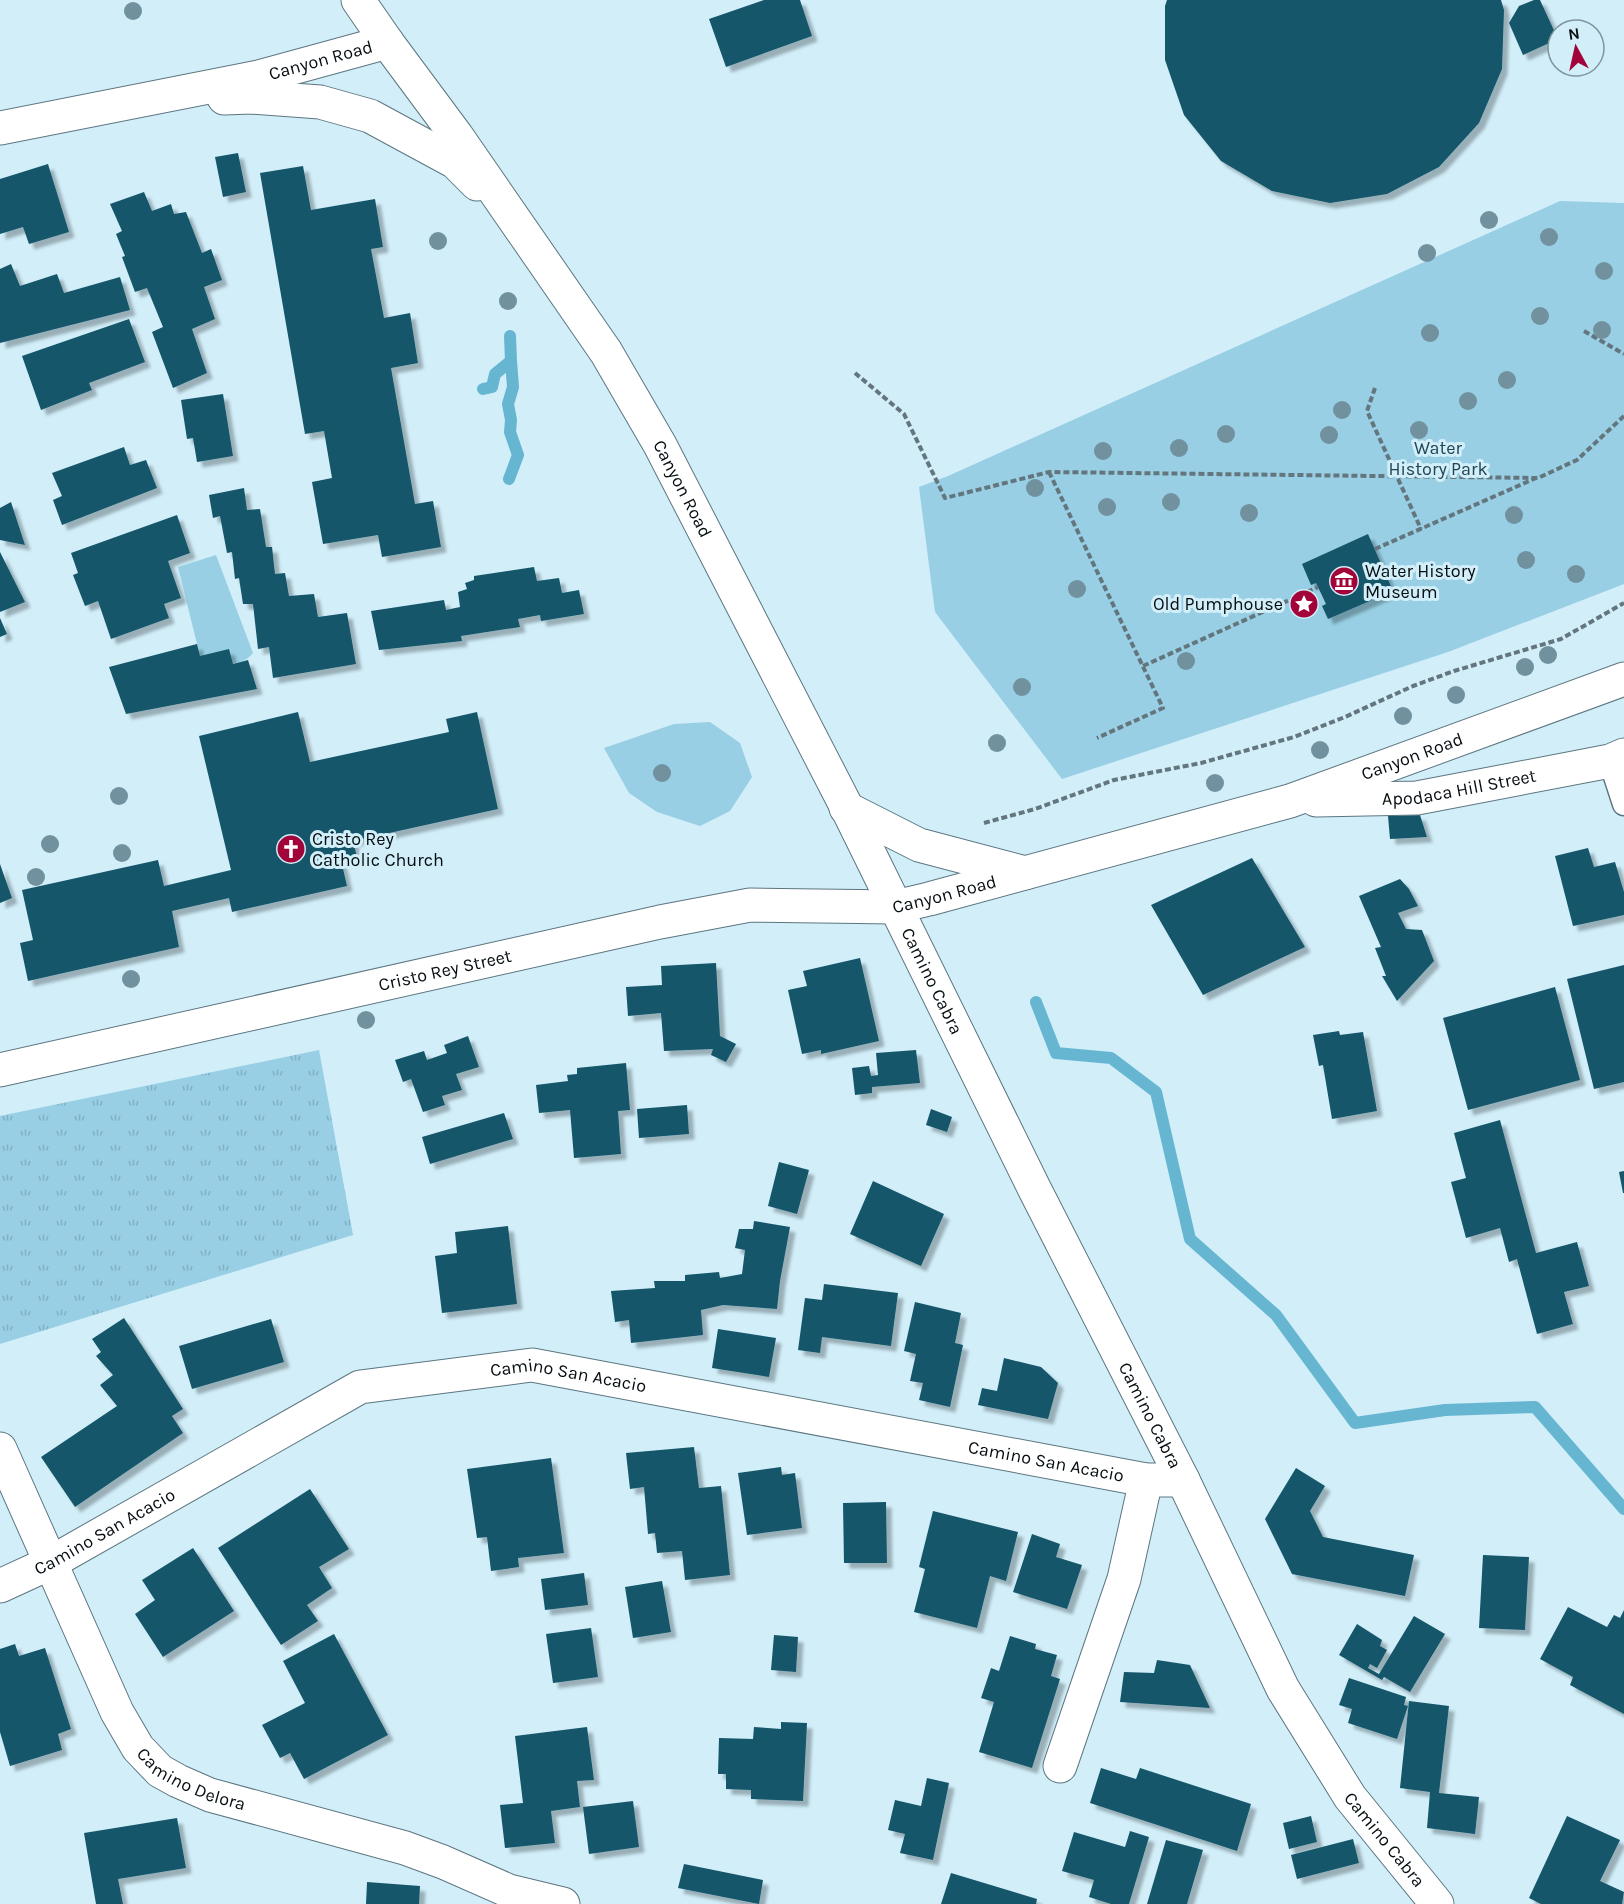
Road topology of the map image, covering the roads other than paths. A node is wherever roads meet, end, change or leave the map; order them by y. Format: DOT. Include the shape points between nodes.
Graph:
graph roads {
  1 [pos="358,0"];
  2 [pos="387,42"];
  3 [pos="126,102"];
  4 [pos="0,128"];
  5 [pos="526,235"];
  6 [pos="1624,679"];
  7 [pos="1617,758"];
  8 [pos="1290,801"];
  9 [pos="1624,804"];
  10 [pos="846,808"];
  11 [pos="1027,873"];
  12 [pos="895,908"];
  13 [pos="0,1070"];
  14 [pos="0,1449"];
  15 [pos="1146,1480"];
  16 [pos="1183,1480"];
  17 [pos="50,1563"];
  18 [pos="0,1586"];
  19 [pos="1060,1766"];
  20 [pos="563,1904"];
  21 [pos="1437,1904"];
  1 -- 2 [label="street"];
  2 -- 3 [label="street, Canyon Road" via="259,77"];
  2 -- 5 [label="street, Canyon Road"];
  3 -- 4 [label="street, Canyon Road"];
  3 -- 5 [label="street, Canyon Road" via="251,97 320,102 370,116 455,162"];
  5 -- 10 [label="street, Canyon Road" via="606,352 660,445"];
  6 -- 8 [label="street, Canyon Road"];
  7 -- 8 [label="street, Apodaca Hill Street" via="1417,798"];
  7 -- 9 [label="lane"];
  8 -- 11 [label="street, Canyon Road"];
  10 -- 11 [label="street" via="919,845"];
  10 -- 12 [label="street, Canyon Road"];
  11 -- 12 [label="street, Canyon Road"];
  12 -- 13 [label="street, Cristo Rey Street" via="750,905"];
  12 -- 16 [label="street, Camino Cabra"];
  14 -- 17 [label="street, Camino Delora"];
  15 -- 16 [label="street, Camino San Acacio"];
  15 -- 17 [label="street, Camino San Acacio" via="532,1365 360,1387"];
  15 -- 19 [label="street" via="1124,1579"];
  16 -- 21 [label="street, Camino Cabra" via="1283,1689 1350,1797"];
  17 -- 18 [label="street, Camino San Acacio"];
  17 -- 20 [label="street, Camino Delora" via="117,1712 138,1748 160,1771 210,1795 405,1848 509,1891"];
}
